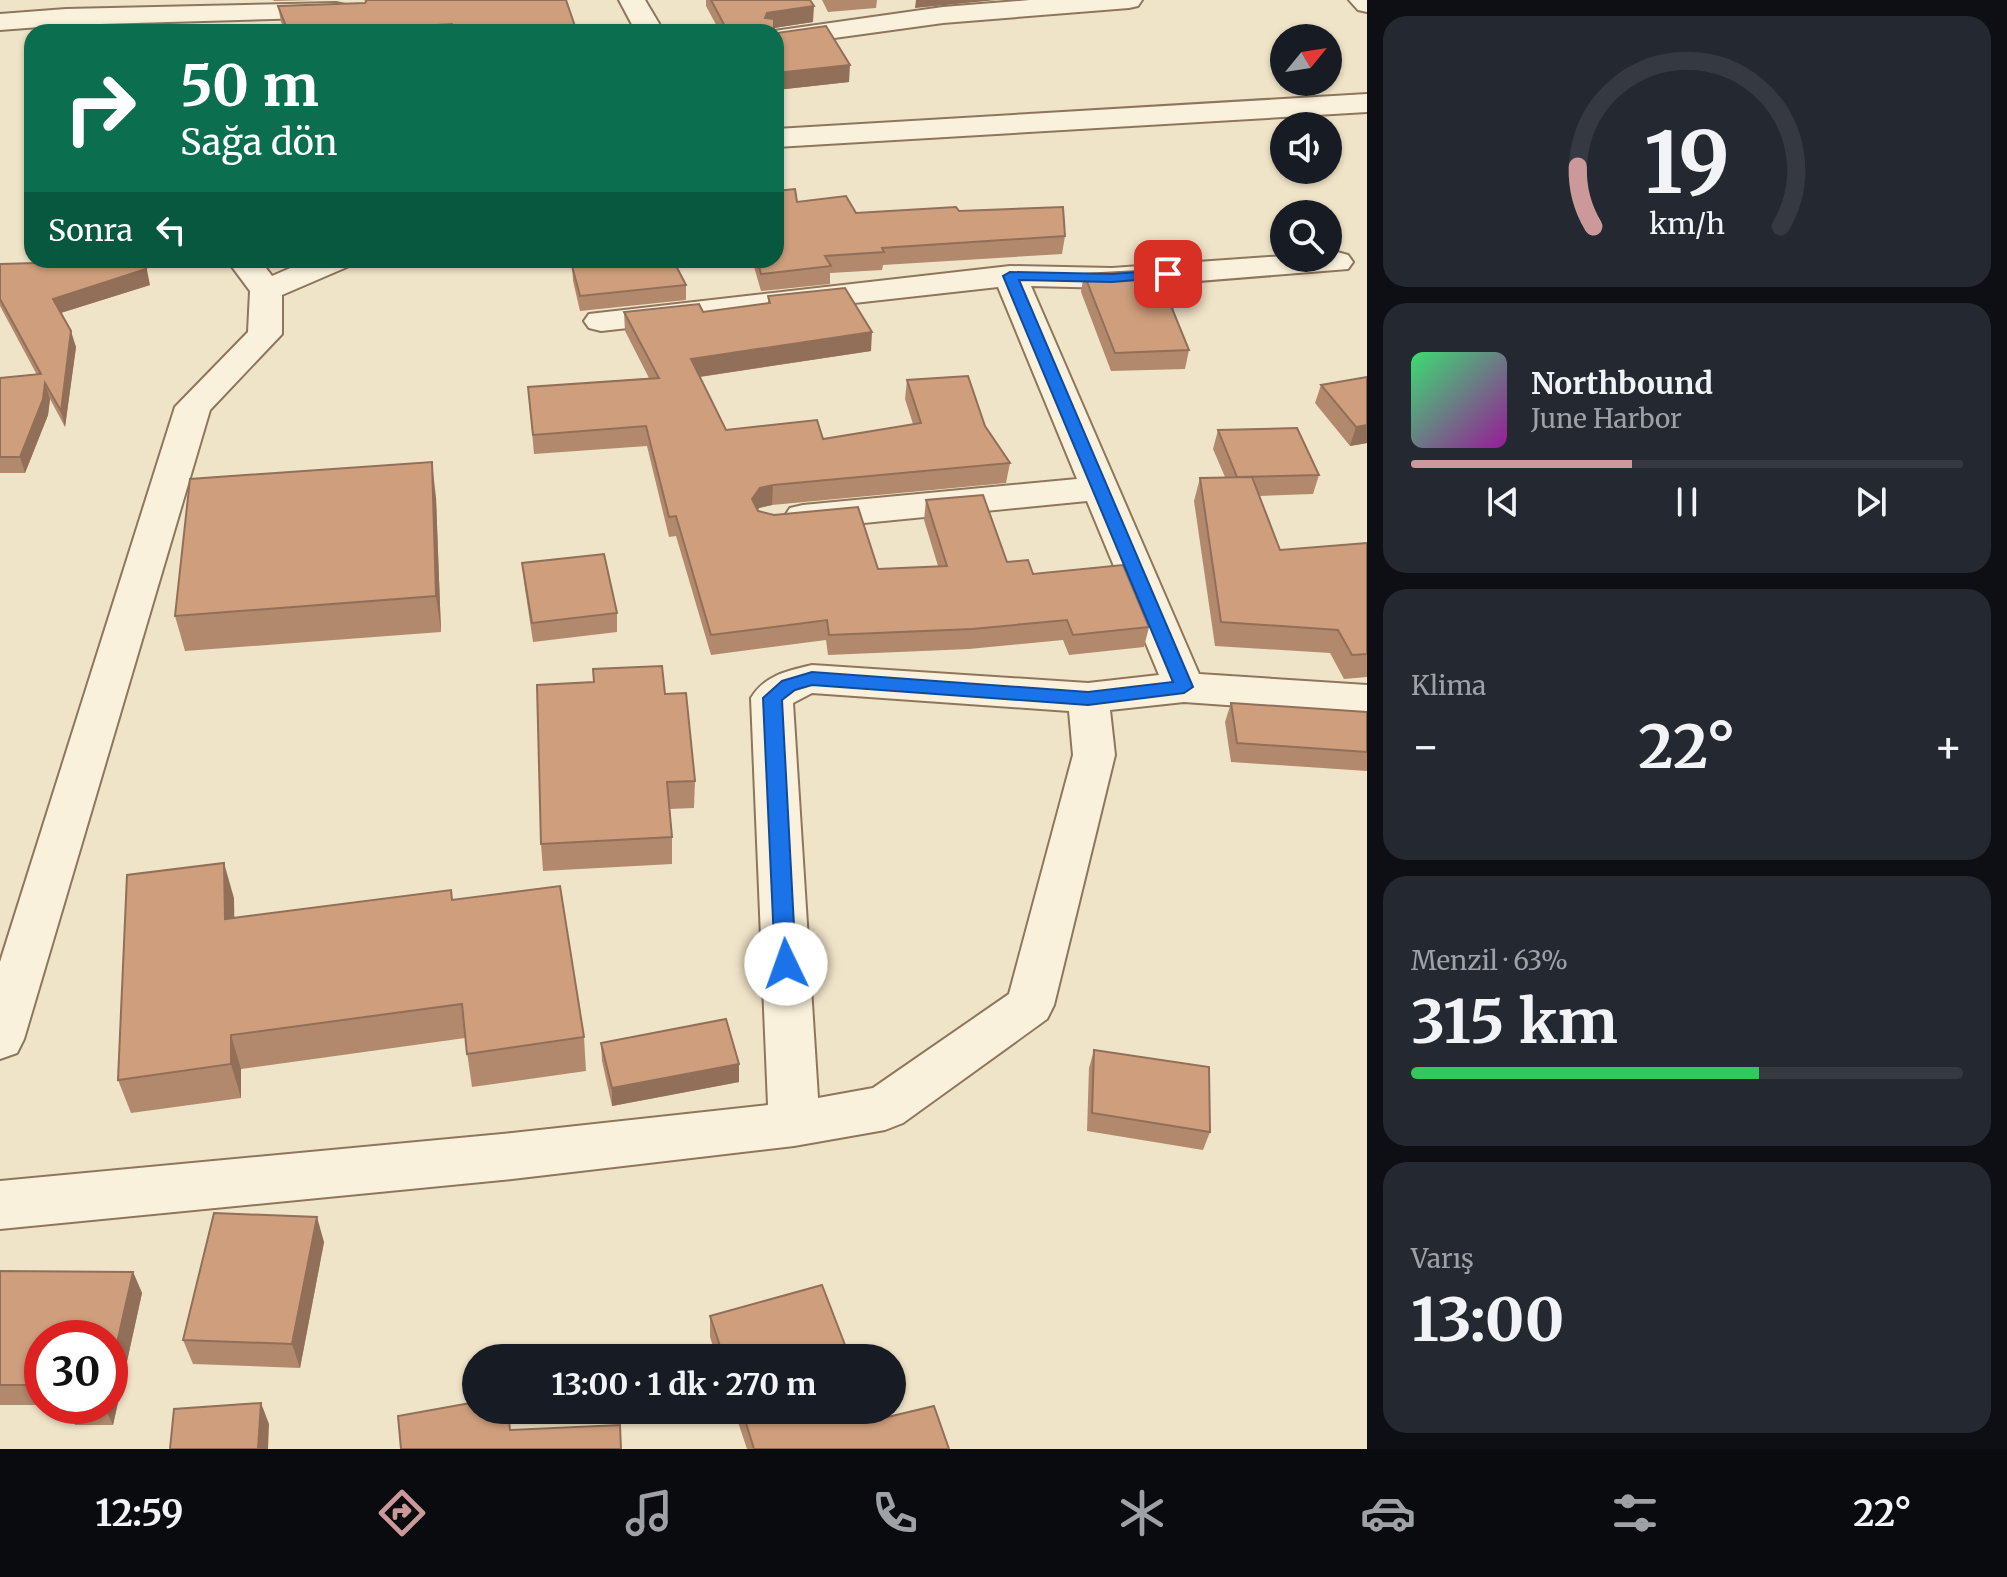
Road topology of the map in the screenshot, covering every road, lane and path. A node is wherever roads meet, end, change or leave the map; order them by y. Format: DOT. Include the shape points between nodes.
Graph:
graph roads {
  1 [pos="632,0"];
  2 [pos="1129,0"];
  3 [pos="1362,0"];
  4 [pos="1367,4"];
  5 [pos="358,10"];
  6 [pos="68,16"];
  7 [pos="0,22"];
  8 [pos="646,24"];
  9 [pos="784,37"];
  10 [pos="1367,103"];
  11 [pos="784,138"];
  12 [pos="1270,267"];
  13 [pos="292,268"];
  14 [pos="254,275"];
  15 [pos="1010,276"];
  16 [pos="601,321"];
  17 [pos="1100,488"];
  18 [pos="773,520"];
  19 [pos="1184,687"];
  20 [pos="1088,698"];
  21 [pos="1367,700"];
  22 [pos="0,1039"];
  23 [pos="794,1124"];
  24 [pos="0,1205"];
  1 -- 8 [label="street"];
  2 -- 9 [label="street" via="943,15"];
  3 -- 4 [label="street"];
  5 -- 6 [label="street"];
  6 -- 7 [label="street"];
  10 -- 11 [label="street"];
  12 -- 15 [label="street" via="1112,278"];
  13 -- 14 [label="street"];
  14 -- 22 [label="street" via="265,334 193,407"];
  15 -- 16 [label="street"];
  15 -- 17 [label="street"];
  17 -- 18 [label="street"];
  17 -- 19 [label="street"];
  19 -- 20 [label="street"];
  19 -- 21 [label="street"];
  20 -- 23 [label="street" via="1094,755 1030,1005 885,1108"];
  20 -- 23 [label="street" via="812,679 789,685 772,698"];
  23 -- 24 [label="street"];
}
